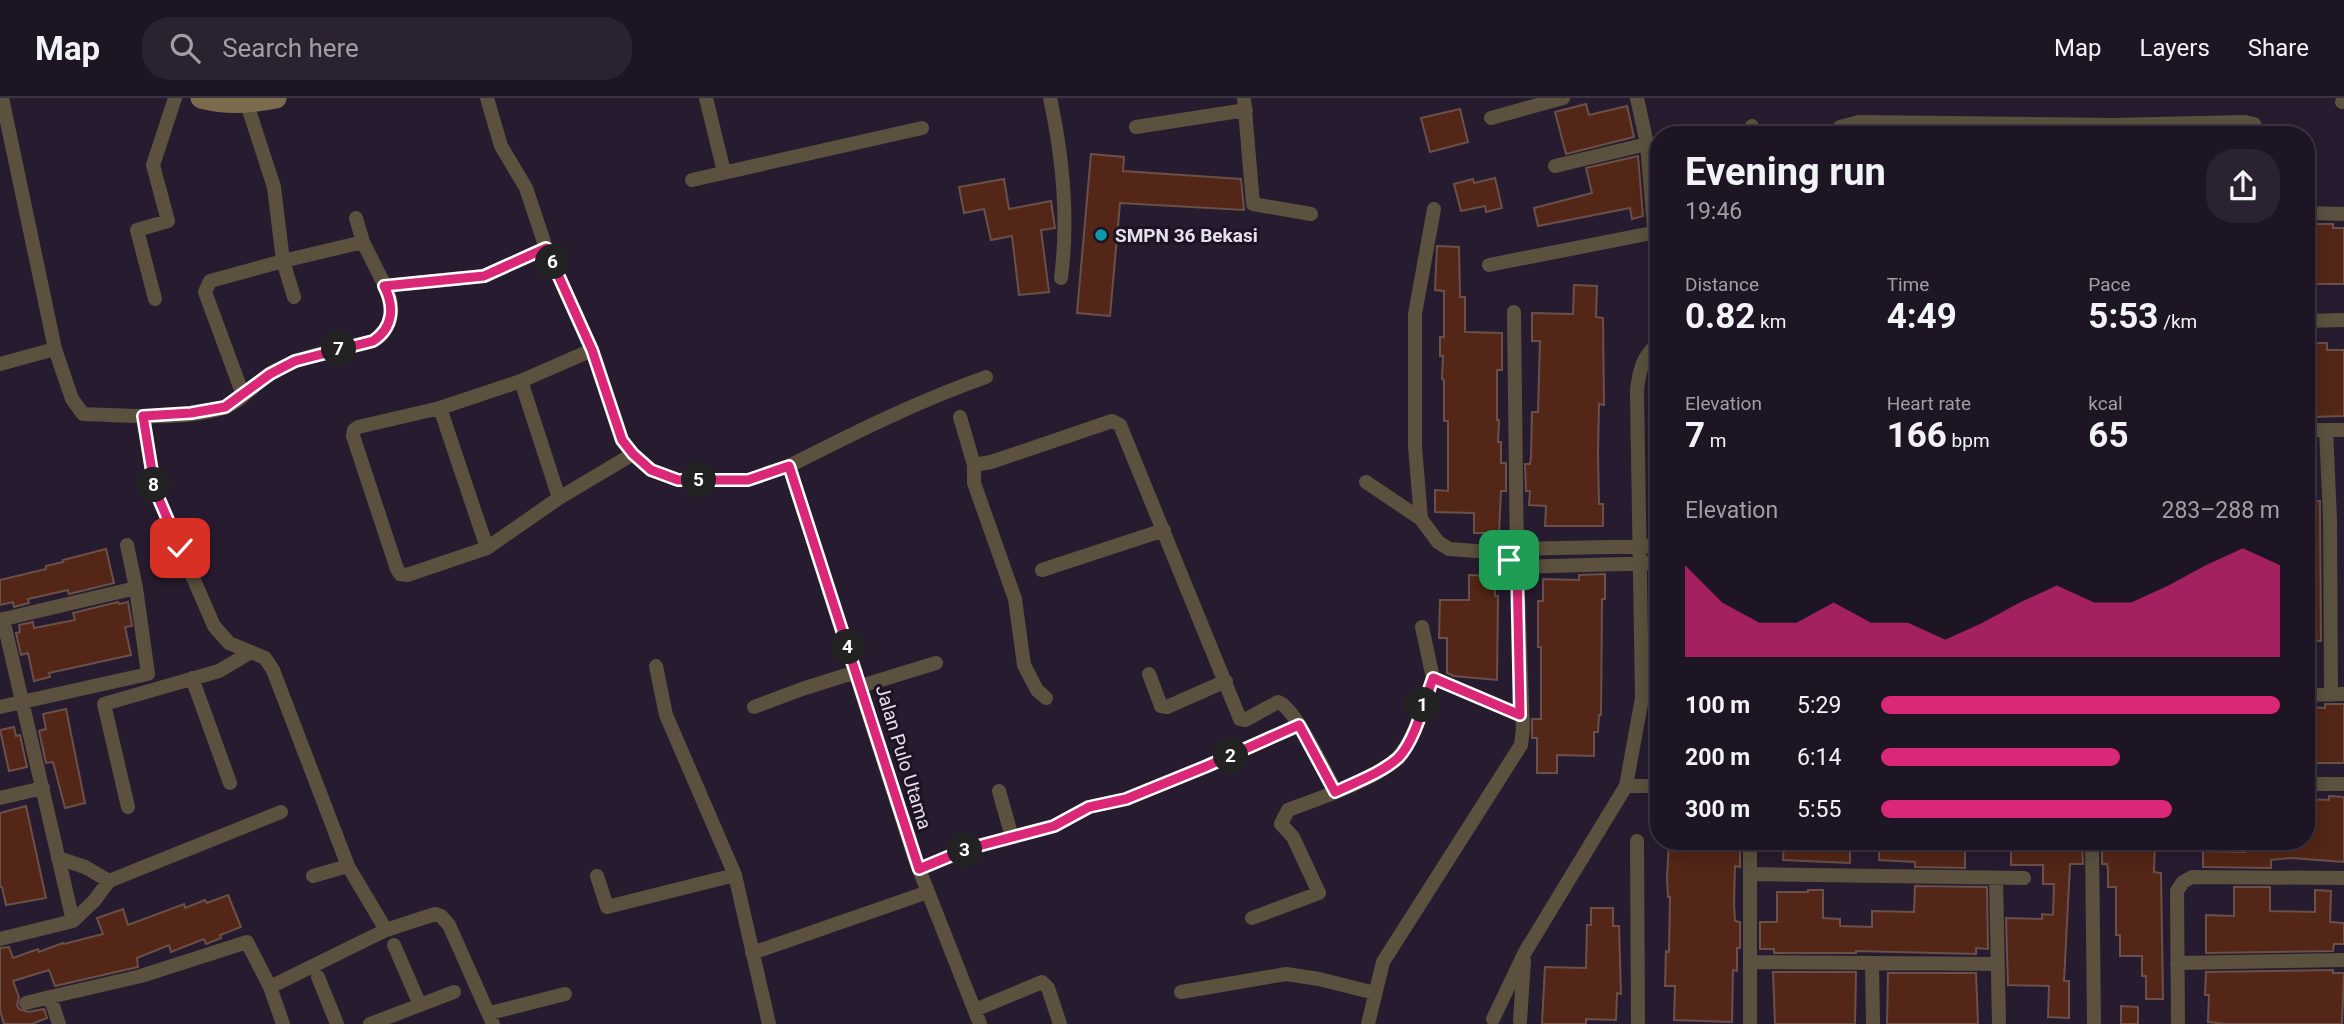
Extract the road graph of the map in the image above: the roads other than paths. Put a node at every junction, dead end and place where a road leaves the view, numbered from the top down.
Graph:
1 (2, 98) edge
2 (175, 98) edge
3 (201, 98) edge
4 (276, 98) edge
5 (487, 98) edge
6 (706, 98) edge
7 (1050, 98) edge
8 (1563, 98) edge
9 (1637, 98) edge
10 (247, 104) junction
11 (1245, 104) edge
12 (1491, 118) dead end
13 (1844, 126) edge
14 (1960, 126) edge
15 (2178, 126) edge
16 (2255, 126) edge
17 (1136, 127) dead end
18 (922, 128) dead end
19 (1647, 144) junction
20 (1555, 166) dead end
21 (724, 172) junction
22 (692, 180) dead end
23 (1650, 180) edge
24 (1434, 209) dead end
25 (2315, 213) edge
26 (1311, 214) dead end
27 (2344, 214) edge
28 (356, 218) dead end
29 (1650, 233) edge
30 (363, 242) junction
31 (546, 248) junction
32 (283, 261) junction
33 (1489, 265) dead end
34 (1061, 278) dead end
35 (384, 286) junction
36 (294, 297) dead end
37 (155, 299) dead end
38 (1514, 312) dead end
39 (2344, 320) edge
40 (2315, 321) edge
41 (55, 349) junction
42 (592, 350) junction
43 (1650, 352) edge
44 (0, 364) edge
45 (986, 377) dead end
46 (521, 381) junction
47 (243, 395) junction
48 (440, 408) junction
49 (143, 416) junction
50 (960, 417) dead end
51 (2315, 430) edge
52 (2326, 430) junction
53 (2344, 430) edge
54 (633, 454) junction
55 (974, 465) junction
56 (789, 466) junction
57 (1366, 482) dead end
58 (559, 498) junction
59 (1421, 519) junction
60 (2337, 520) edge
61 (1164, 530) junction
62 (127, 545) dead end
63 (1639, 545) junction
64 (1650, 546) edge
65 (487, 548) junction
66 (1510, 551) junction
67 (1641, 563) junction
68 (1650, 563) edge
69 (1517, 567) junction
70 (1042, 570) dead end
71 (136, 588) junction
72 (2337, 605) edge
73 (2, 619) edge
74 (1422, 627) dead end
75 (251, 652) junction
76 (936, 663) dead end
77 (656, 666) dead end
78 (1149, 674) dead end
79 (192, 678) junction
80 (1433, 678) junction
81 (859, 679) junction
82 (1226, 681) junction
83 (2337, 694) edge
84 (2315, 695) edge
85 (1046, 698) dead end
86 (22, 702) junction
87 (0, 707) edge
88 (754, 707) dead end
89 (1520, 715) junction
90 (1299, 725) junction
91 (230, 783) dead end
92 (2315, 784) edge
93 (2344, 784) edge
94 (1626, 786) junction
95 (1650, 786) edge
96 (43, 788) junction
97 (999, 791) dead end
98 (1335, 792) junction
99 (0, 798) edge
100 (128, 807) dead end
101 (281, 811) dead end
102 (1012, 837) junction
103 (1637, 841) dead end
104 (1750, 850) edge
105 (2092, 850) edge
106 (58, 858) junction
107 (348, 866) junction
108 (919, 869) junction
109 (1751, 874) junction
110 (735, 875) junction
111 (313, 876) dead end
112 (597, 876) dead end
113 (1996, 878) junction
114 (2024, 878) dead end
115 (2344, 878) edge
116 (109, 881) junction
117 (928, 892) junction
118 (1252, 918) dead end
119 (73, 921) junction
120 (386, 930) junction
121 (0, 939) edge
122 (394, 944) dead end
123 (1525, 952) junction
124 (752, 953) junction
125 (2344, 960) edge
126 (1751, 962) junction
127 (1872, 963) junction
128 (2177, 963) junction
129 (1997, 964) junction
130 (318, 976) dead end
131 (270, 987) junction
132 (454, 992) dead end
133 (1181, 992) dead end
134 (1375, 993) junction
135 (565, 994) dead end
136 (50, 997) junction
137 (26, 1003) dead end
138 (420, 1005) junction
139 (977, 1017) edge
140 (491, 1018) edge
141 (1490, 1021) edge
142 (1522, 1023) edge
143 (57, 1024) edge
144 (282, 1024) edge
145 (337, 1024) edge
146 (370, 1024) edge
147 (769, 1024) edge
148 (1060, 1024) edge
149 (1368, 1024) edge
150 (1638, 1024) edge
151 (1750, 1024) edge
152 (1873, 1024) edge
153 (1999, 1024) edge
154 (2094, 1024) edge
155 (2178, 1024) edge

1 - 41 street
2 - 37 street
3 - 10 main road
4 - 10 main road
5 - 31 street
6 - 21 street
7 - 34 street
8 - 12 street
9 - 19 street
10 - 32 street
11 - 17 street
11 - 26 street
13 - 14 street
15 - 16 street
18 - 21 street
19 - 20 street
19 - 23 street
21 - 22 street
24 - 59 street
25 - 27 street
28 - 30 street
29 - 33 street
30 - 32 street
30 - 35 street
31 - 35 street
31 - 42 street
32 - 36 street
32 - 47 street
35 - 47 street
38 - 66 street
39 - 40 street
41 - 44 street
41 - 49 street
42 - 46 street
42 - 54 street
43 - 63 street
45 - 56 street
46 - 48 street
46 - 58 street
47 - 49 street
48 - 65 street
48 - 65 street
49 - 75 street
50 - 55 street
51 - 52 street
52 - 53 street
52 - 60 street
54 - 56 street
54 - 58 street
55 - 61 street
55 - 85 street
56 - 81 street, Jalan Pulo Utama
57 - 59 street
58 - 65 street
59 - 66 street
60 - 72 street
61 - 70 street
61 - 82 street
62 - 71 street
63 - 64 street
63 - 66 street
63 - 67 street
66 - 69 street
67 - 68 street
67 - 69 street
67 - 94 street
69 - 89 street
71 - 73 street
71 - 86 street
72 - 83 street
73 - 86 street
74 - 80 street
75 - 79 street
75 - 107 street
76 - 81 street
77 - 110 street
78 - 82 street
79 - 91 street
79 - 100 street
80 - 89 street
80 - 98 street
81 - 88 street
81 - 108 street, Jalan Pulo Utama
82 - 90 street
83 - 84 street
86 - 87 street
86 - 96 street
89 - 134 street
90 - 98 street
90 - 102 street
92 - 93 street
94 - 95 street
94 - 123 street
96 - 99 street
96 - 106 street
97 - 102 street
98 - 118 street
101 - 116 street
102 - 108 street
103 - 150 street
104 - 109 street
105 - 154 street
106 - 116 street
106 - 119 street
107 - 111 street
107 - 120 street
108 - 117 street, Jalan Pulo Utama
109 - 113 street
109 - 126 street
110 - 112 street
110 - 124 street
113 - 114 street
113 - 129 street
115 - 128 street
116 - 119 street
117 - 124 street
117 - 139 street, Jalan Pulo Utama
119 - 121 street
120 - 131 street
120 - 140 street
122 - 138 street
123 - 141 street
123 - 142 street
124 - 147 street
125 - 128 street
126 - 127 street
126 - 151 street
127 - 129 street
127 - 152 street
128 - 155 street
129 - 153 street
130 - 145 street
131 - 136 street
131 - 144 street
132 - 138 street
133 - 134 street
134 - 149 street
135 - 140 street
136 - 137 street
136 - 143 street
138 - 146 street
139 - 148 street
141 - 142 street

